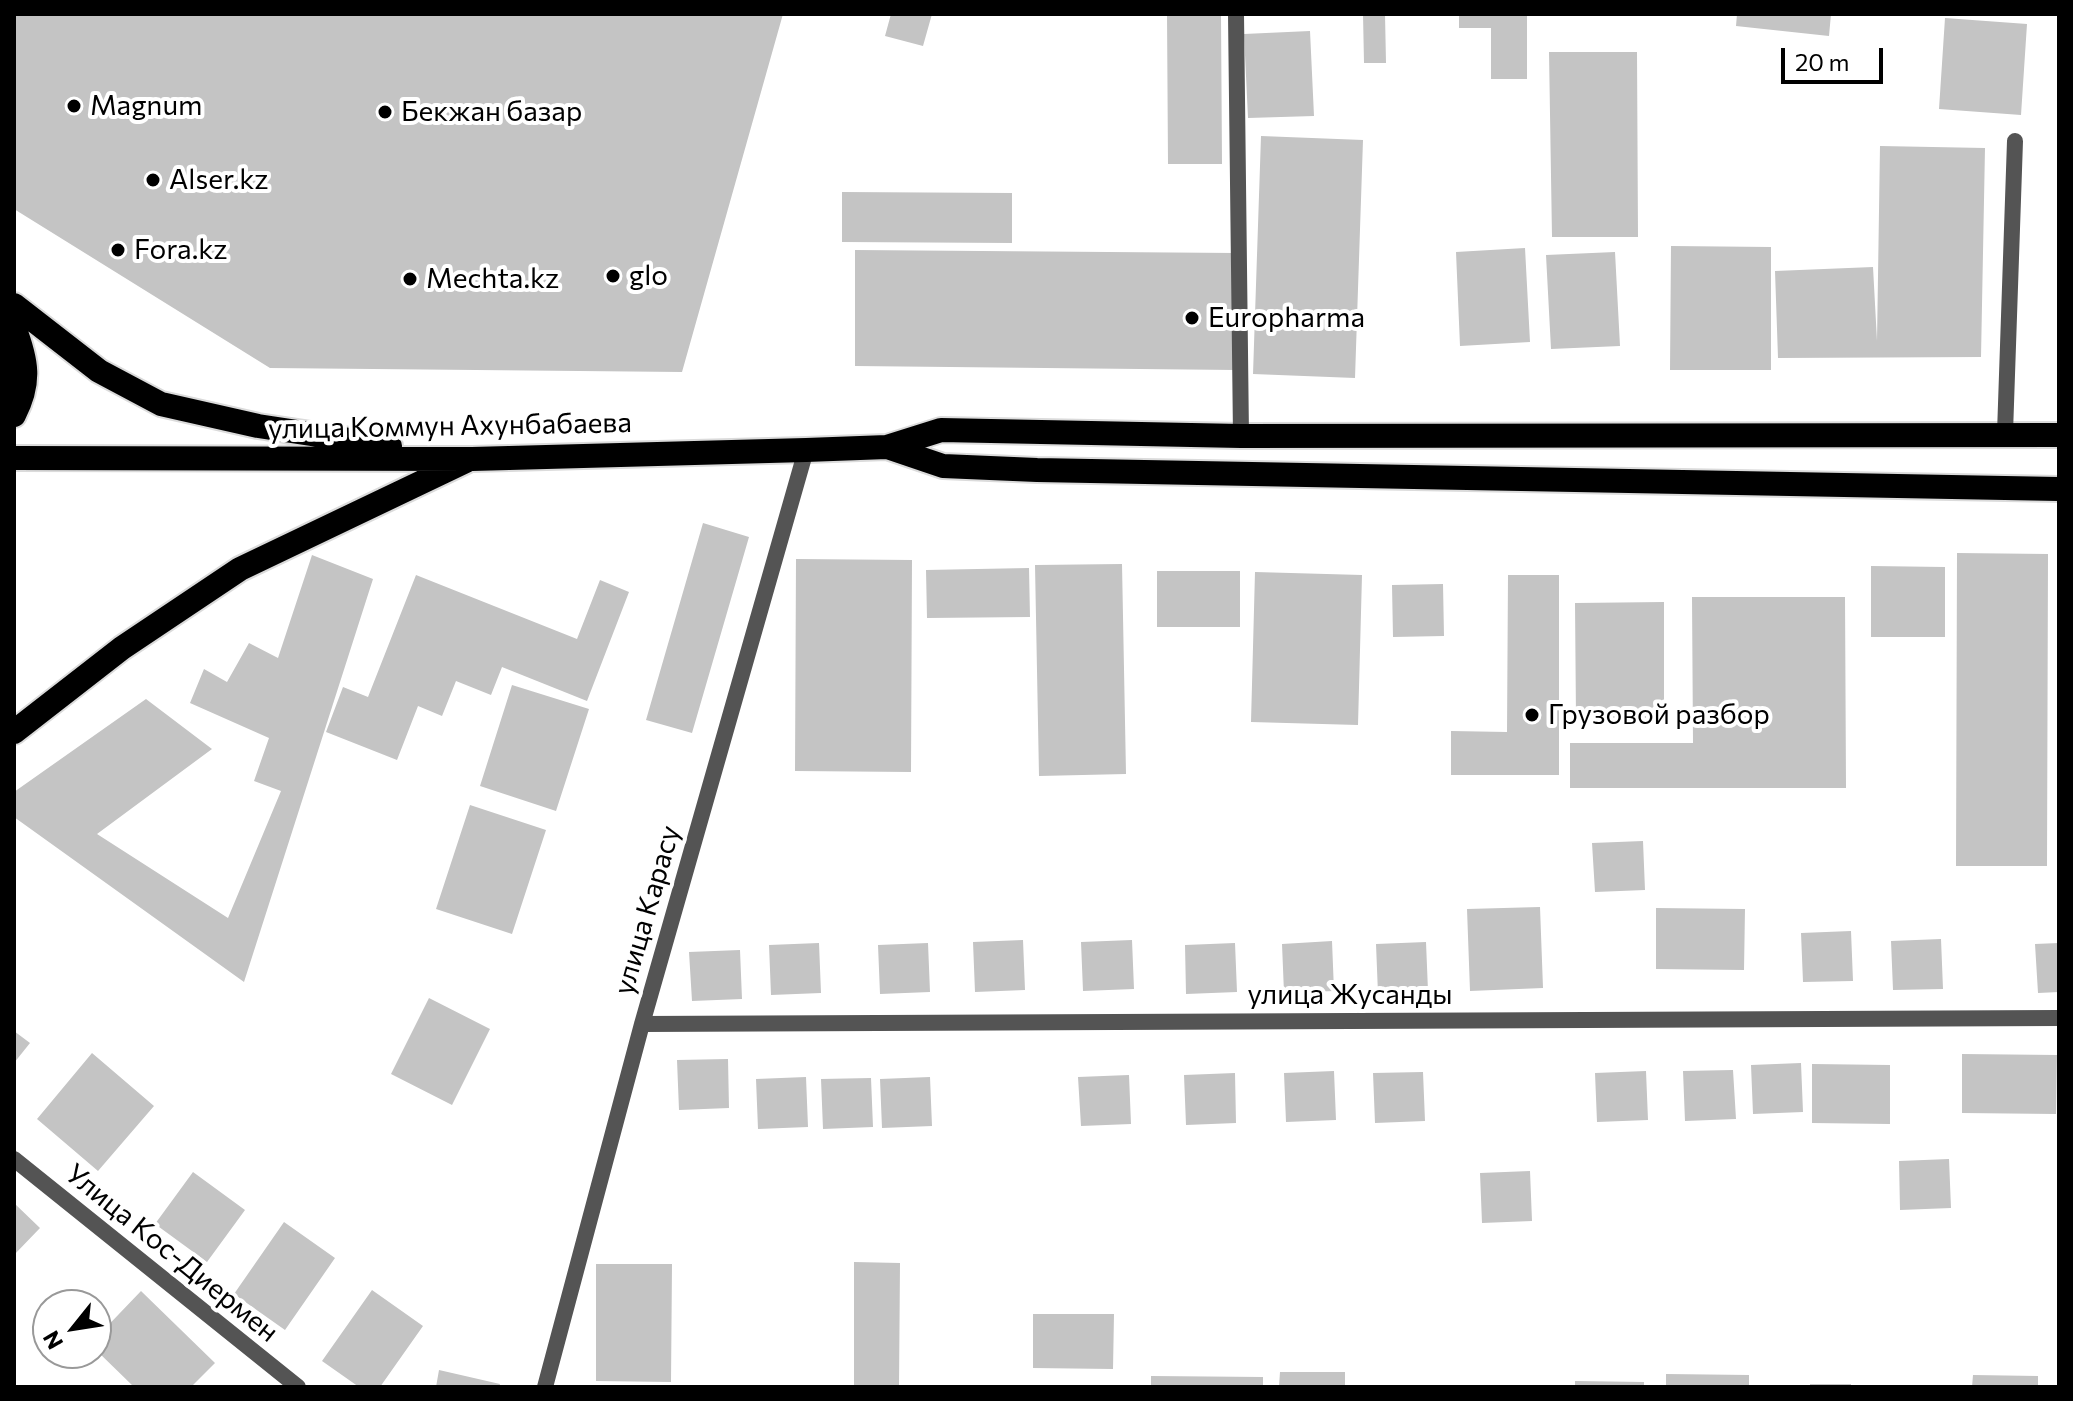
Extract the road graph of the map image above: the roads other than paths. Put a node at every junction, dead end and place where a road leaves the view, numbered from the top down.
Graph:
1 (1236, 14) edge
2 (2015, 141) dead end
3 (14, 305) edge
4 (14, 327) edge
5 (14, 415) edge
6 (1036, 431) junction
7 (2005, 433) junction
8 (2059, 435) edge
9 (1241, 436) junction
10 (887, 447) junction
11 (806, 450) junction
12 (14, 458) edge
13 (472, 459) junction
14 (1037, 470) junction
15 (2059, 489) edge
16 (14, 732) edge
17 (2059, 1018) edge
18 (642, 1024) junction
19 (14, 1159) edge
20 (298, 1387) edge
21 (545, 1387) edge

1 - 9 street
2 - 7 street
3 - 13 highway
4 - 5 highway
6 - 9 highway
6 - 10 highway
6 - 14 highway
7 - 8 highway
7 - 9 highway
10 - 11 highway, улица Коммун Ахунбабаева
10 - 14 highway
11 - 13 highway, улица Коммун Ахунбабаева
11 - 18 street, улица Карасу
12 - 13 highway, улица Коммун Ахунбабаева
13 - 16 highway
14 - 15 highway
17 - 18 street, улица Жусанды
18 - 21 street, улица Карасу
19 - 20 street, Улица Кос-Диермен

